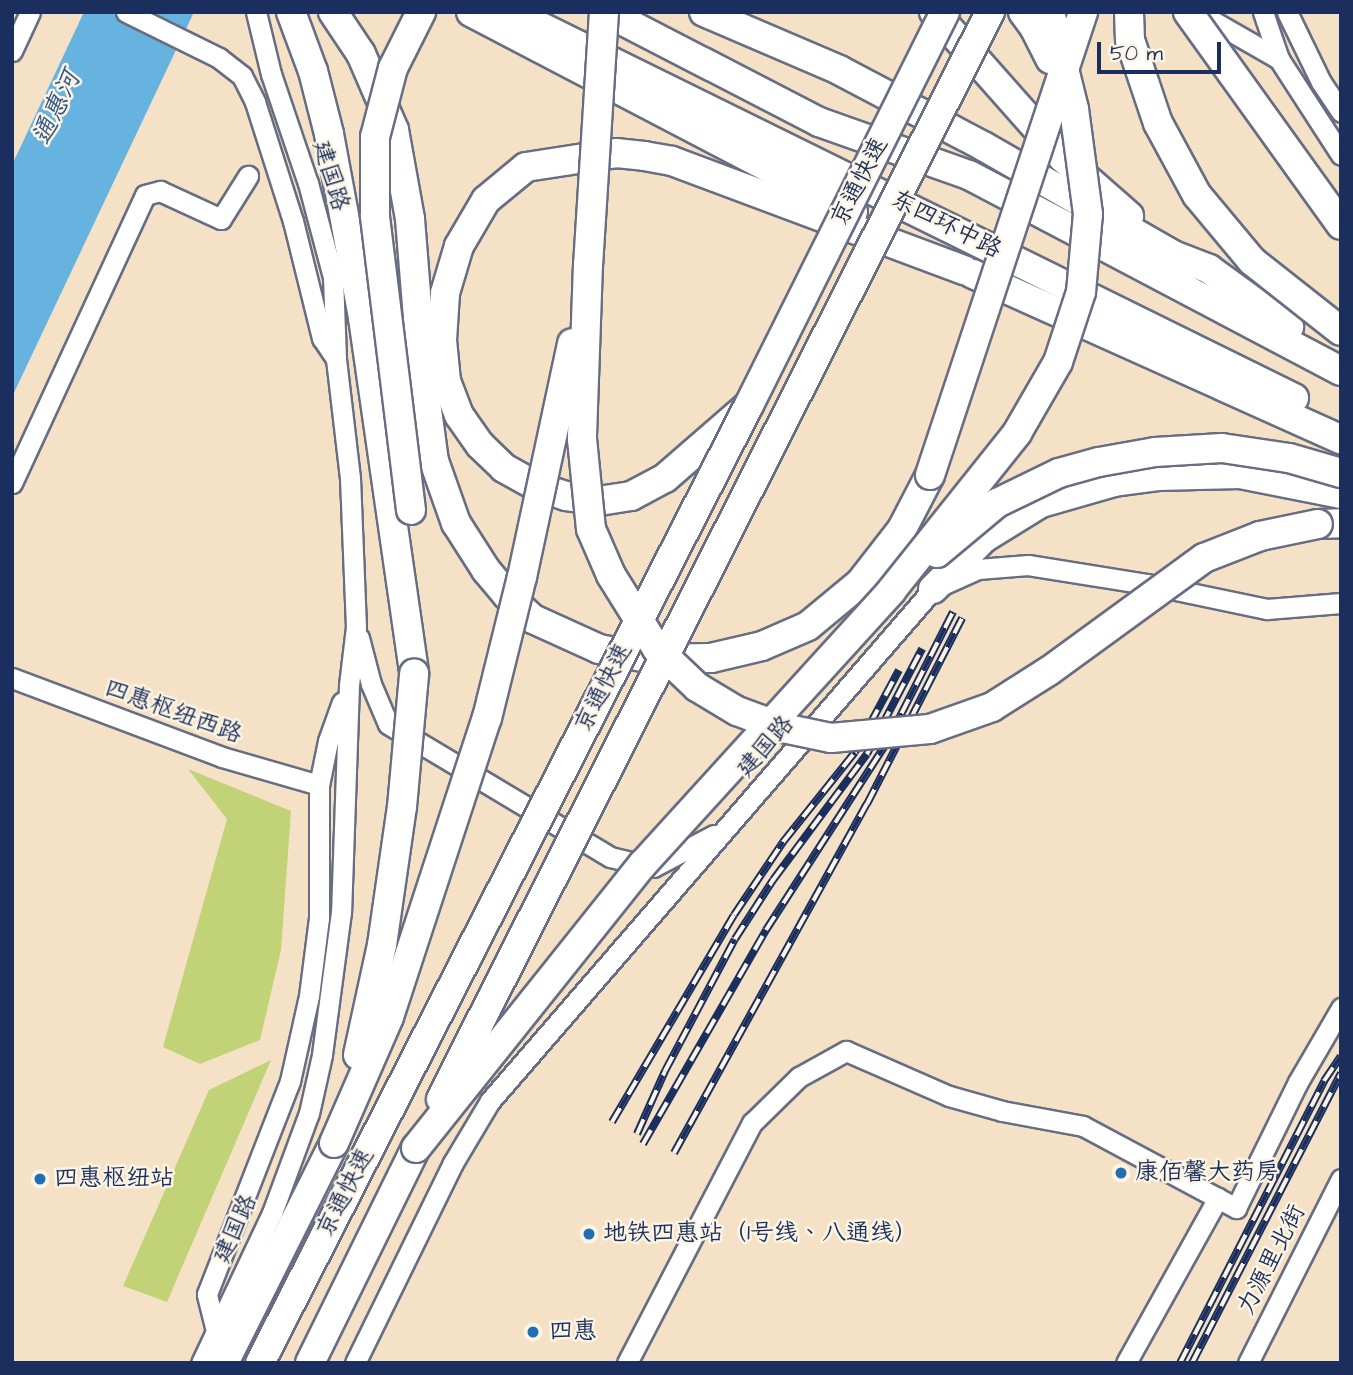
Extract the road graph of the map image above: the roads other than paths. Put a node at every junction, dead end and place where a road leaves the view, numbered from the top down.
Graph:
1 (30, 12) edge
2 (125, 12) edge
3 (256, 12) edge
4 (292, 12) edge
5 (333, 12) edge
6 (421, 12) edge
7 (471, 12) edge
8 (511, 12) edge
9 (605, 12) edge
10 (704, 12) edge
11 (934, 12) edge
12 (945, 12) edge
13 (990, 12) edge
14 (1023, 12) edge
15 (1050, 12) edge
16 (1083, 12) edge
17 (1129, 12) edge
18 (1188, 12) edge
19 (1196, 12) edge
20 (1263, 12) edge
21 (1287, 12) edge
22 (12, 51) edge
23 (1279, 59) junction
24 (1341, 78) edge
25 (1321, 82) junction
26 (1296, 85) junction
27 (1074, 109) junction
28 (1341, 112) edge
29 (1341, 155) edge
30 (248, 176) dead end
31 (1341, 225) edge
32 (1173, 255) junction
33 (588, 264) junction
34 (964, 270) junction
35 (1341, 331) edge
36 (430, 332) junction
37 (336, 359) junction
38 (1341, 365) edge
39 (1341, 371) edge
40 (434, 380) junction
41 (748, 405) junction
42 (1341, 422) edge
43 (1341, 439) edge
44 (1341, 473) edge
45 (12, 483) edge
46 (1341, 494) edge
47 (1341, 523) edge
48 (933, 589) junction
49 (891, 591) junction
50 (1341, 603) edge
51 (356, 627) junction
52 (414, 674) junction
53 (12, 678) edge
54 (349, 685) junction
55 (319, 785) junction
56 (744, 810) junction
57 (1341, 1008) edge
58 (334, 1143) junction
59 (416, 1148) junction
60 (1341, 1179) edge
61 (1218, 1198) junction
62 (216, 1331) junction
63 (201, 1363) edge
64 (224, 1363) edge
65 (260, 1363) edge
66 (310, 1363) edge
67 (355, 1363) edge
68 (627, 1363) edge
69 (1126, 1363) edge
70 (1248, 1363) edge

1 - 22 street
2 - 37 street
3 - 37 street, 建国路
4 - 52 highway
5 - 36 highway
6 - 52 highway, bridge
7 - 34 highway
8 - 42 highway, 东四环中路
9 - 33 highway, bridge
9 - 39 highway, 东四环中路
10 - 32 highway
11 - 32 highway
12 - 41 highway, 京通快速, bridge
13 - 59 highway, 京通快速, bridge
14 - 27 highway, bridge
15 - 27 highway, bridge
16 - 40 highway, bridge
17 - 35 highway, bridge
18 - 31 highway, bridge
19 - 23 street
20 - 23 street
21 - 25 street
23 - 26 street
24 - 25 street
25 - 26 street
25 - 28 street
26 - 29 street
27 - 49 highway, bridge
30 - 45 street
32 - 38 highway
33 - 47 highway, bridge
33 - 58 highway, bridge
34 - 36 highway
34 - 43 highway
36 - 40 highway
37 - 51 street
40 - 41 highway
41 - 65 highway, 京通快速, bridge
44 - 49 highway, bridge
46 - 48 highway
48 - 50 street, 建国路
48 - 56 street, 建国路
49 - 59 highway, bridge
51 - 54 street
51 - 56 street
52 - 58 highway, bridge
53 - 55 street, 四惠枢纽西路
54 - 55 street
54 - 62 street, 建国路
55 - 62 street
56 - 67 street, 建国路
57 - 61 street
58 - 64 highway
59 - 66 highway, 京通快速
60 - 70 street, 力源里北街
61 - 68 street
61 - 69 street
62 - 63 street, 建国路

